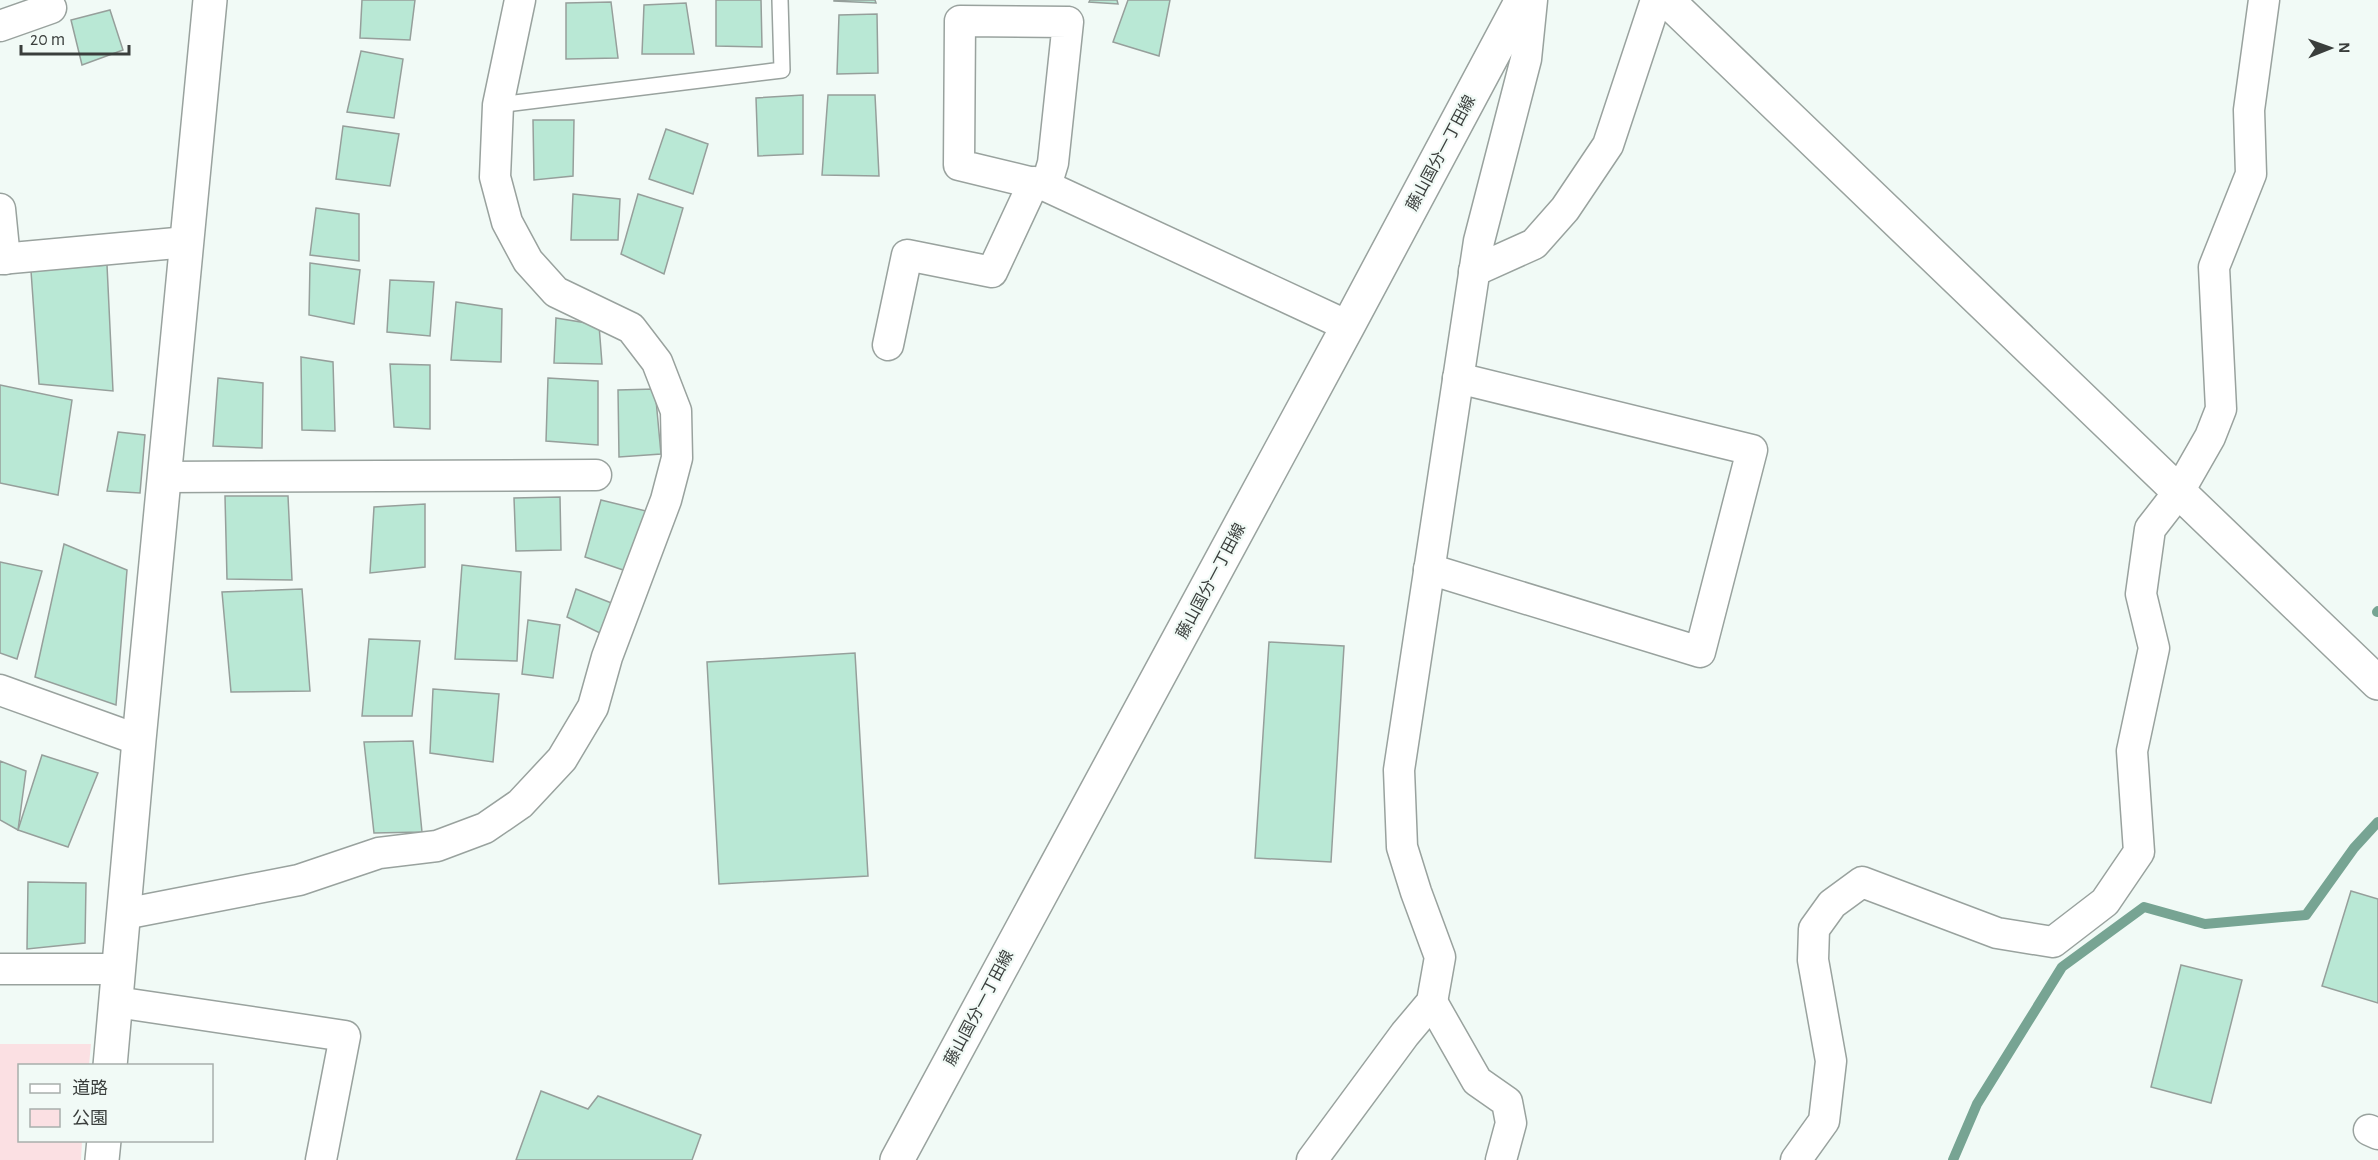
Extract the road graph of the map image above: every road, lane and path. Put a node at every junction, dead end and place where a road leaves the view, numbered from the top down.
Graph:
1 (210, 0) edge
2 (520, 0) edge
3 (780, 0) edge
4 (1522, 0) edge
5 (1532, 0) edge
6 (1656, 0) edge
7 (1666, 0) edge
8 (2264, 0) edge
9 (51, 9) dead end
10 (0, 26) edge
11 (498, 105) junction
12 (1040, 184) junction
13 (0, 209) edge
14 (187, 242) junction
15 (2, 259) edge
16 (1474, 271) junction
17 (1348, 326) junction
18 (888, 345) dead end
19 (1458, 378) junction
20 (596, 475) dead end
21 (165, 477) junction
22 (2178, 493) junction
23 (1429, 569) junction
24 (2378, 683) edge
25 (0, 690) edge
26 (138, 740) junction
27 (124, 914) junction
28 (0, 969) edge
29 (119, 969) junction
30 (116, 1002) junction
31 (1432, 1002) junction
32 (110, 1064) edge
33 (104, 1142) edge
34 (102, 1160) edge
35 (321, 1160) edge
36 (897, 1160) edge
37 (1312, 1160) edge
38 (1501, 1160) edge
39 (1796, 1160) edge

1 - 14 street
2 - 11 street
3 - 11 lane
4 - 17 street, 藤山国分一丁田線
5 - 16 street
6 - 16 street
7 - 22 street
8 - 22 street
9 - 10 street
11 - 27 street
12 - 12 street
12 - 17 street
12 - 18 street
13 - 15 street
14 - 15 street
14 - 21 street
16 - 19 street
17 - 36 street, 藤山国分一丁田線
19 - 23 street
19 - 23 street
20 - 21 street
21 - 26 street
22 - 24 street
22 - 39 street
23 - 31 street
25 - 26 street
26 - 27 street
27 - 29 street
28 - 29 street
29 - 30 street
30 - 32 street
30 - 35 street
31 - 37 street
31 - 38 street
33 - 34 street

